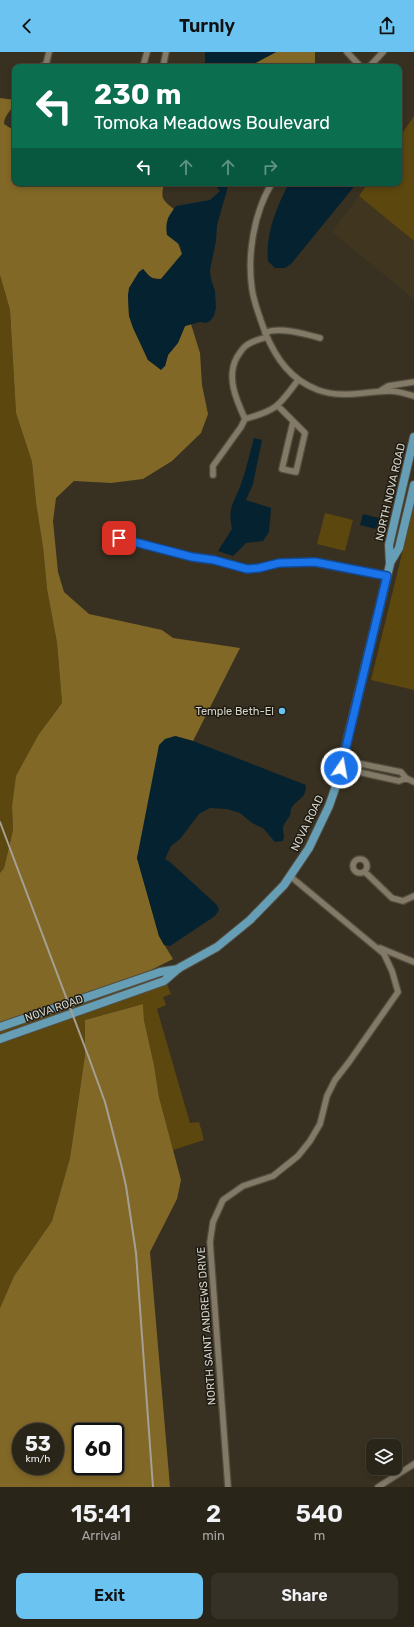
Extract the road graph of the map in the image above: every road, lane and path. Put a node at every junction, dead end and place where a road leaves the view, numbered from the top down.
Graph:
1 (50, 52) edge
2 (147, 52) edge
3 (166, 52) edge
4 (347, 52) edge
5 (383, 52) edge
6 (44, 64) edge
7 (144, 64) edge
8 (164, 64) edge
9 (358, 64) edge
10 (372, 64) edge
11 (271, 186) edge
12 (266, 335) junction
13 (320, 338) dead end
14 (298, 380) junction
15 (414, 382) edge
16 (378, 392) junction
17 (414, 396) edge
18 (278, 406) junction
19 (245, 419) junction
20 (293, 422) junction
21 (414, 438) edge
22 (213, 475) dead end
23 (414, 485) edge
24 (119, 538) dead end
25 (390, 564) junction
26 (387, 576) junction
27 (342, 764) junction
28 (377, 766) junction
29 (374, 776) junction
30 (406, 778) junction
31 (414, 782) edge
32 (365, 872) dead end
33 (290, 876) junction
34 (414, 896) edge
35 (376, 946) junction
36 (414, 962) edge
37 (179, 968) junction
38 (0, 1027) edge
39 (0, 1039) edge
40 (414, 1464) edge
41 (228, 1487) edge
42 (378, 1487) edge

1 - 6 street
2 - 7 street
3 - 8 street
4 - 9 street
5 - 10 street
11 - 12 street
12 - 13 street
12 - 14 street
12 - 19 street
14 - 16 street
14 - 18 street
15 - 16 street
16 - 17 street
18 - 19 street
18 - 20 street
19 - 22 street
20 - 20 street
21 - 25 main road, NORTH NOVA ROAD
23 - 25 main road, NORTH NOVA ROAD
24 - 26 street
25 - 26 main road, NOVA ROAD
26 - 27 main road, NOVA ROAD
27 - 28 street
27 - 29 street
27 - 33 main road, NOVA ROAD
28 - 29 street
28 - 30 street
29 - 30 street
30 - 31 street
32 - 34 street
33 - 35 street
33 - 37 main road, NOVA ROAD
35 - 36 street
35 - 41 street, NORTH SAINT ANDREWS DRIVE
37 - 38 main road, NOVA ROAD
37 - 39 main road, NOVA ROAD
40 - 42 street

